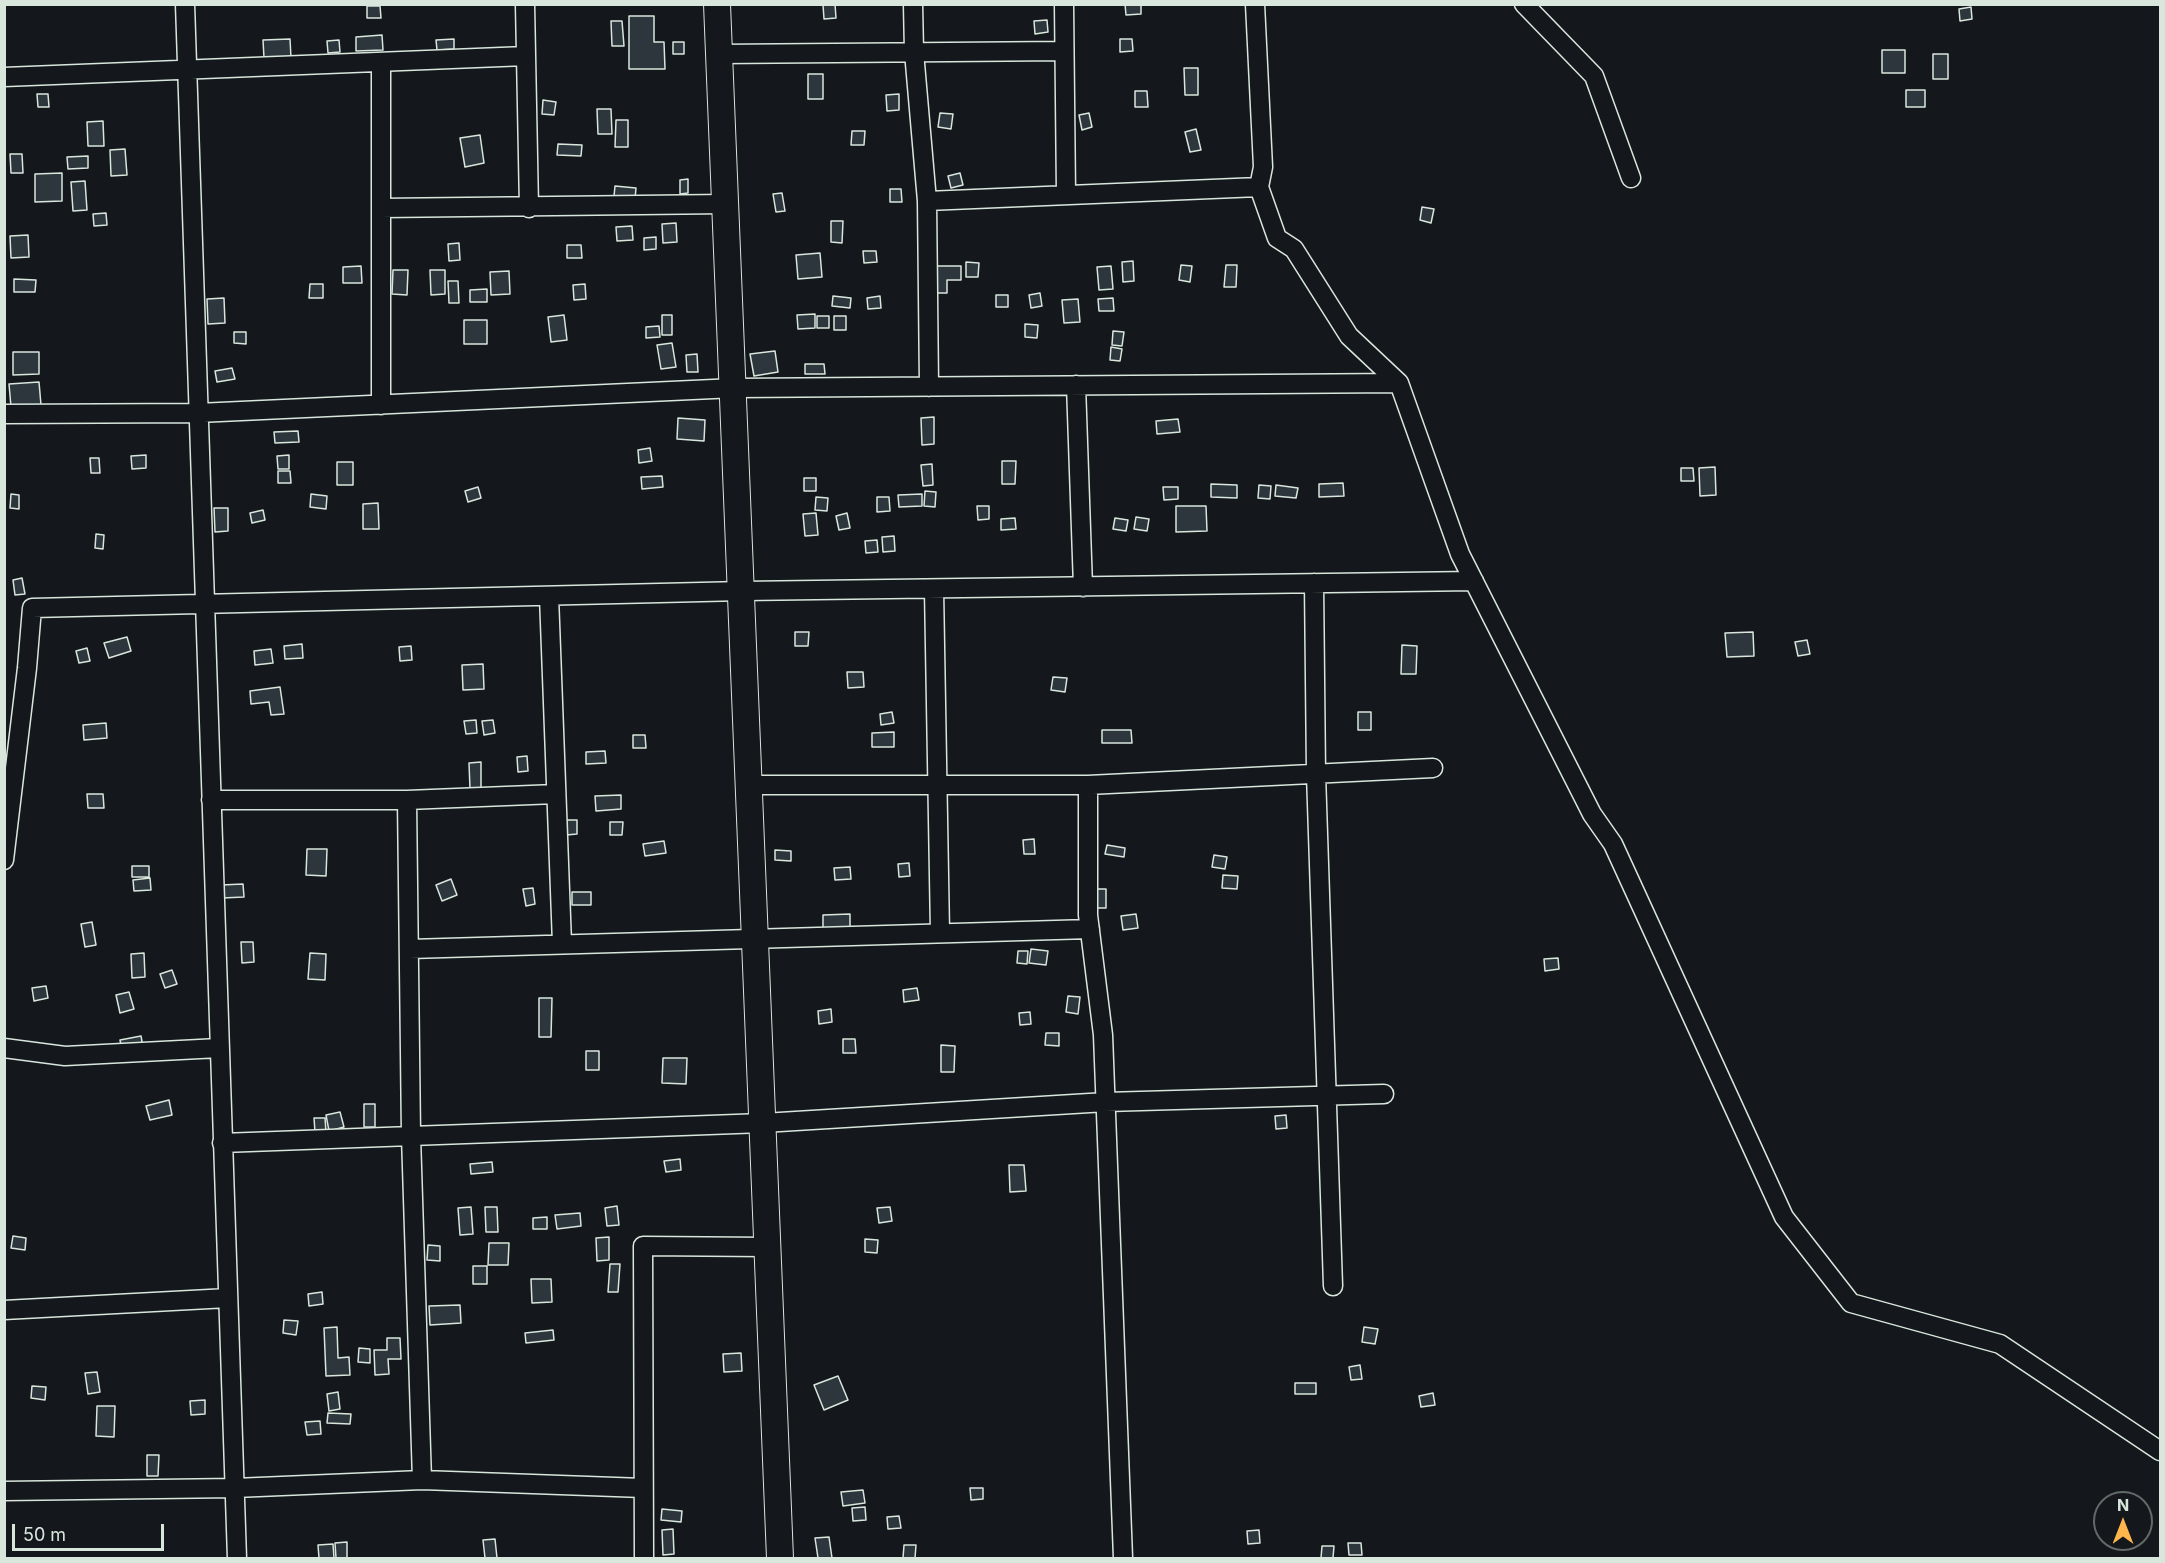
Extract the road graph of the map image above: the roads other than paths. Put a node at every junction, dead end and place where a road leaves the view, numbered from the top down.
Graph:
1 (185, 4) edge
2 (525, 4) edge
3 (717, 4) edge
4 (913, 4) edge
5 (1064, 4) edge
6 (1256, 4) edge
7 (1524, 4) edge
8 (1064, 51) junction
9 (914, 52) junction
10 (720, 54) junction
11 (526, 56) junction
12 (381, 62) junction
13 (187, 69) junction
14 (4, 77) edge
15 (1631, 178) dead end
16 (1259, 187) junction
17 (1066, 195) junction
18 (927, 201) junction
19 (726, 204) junction
20 (381, 208) junction
21 (529, 208) junction
22 (1399, 383) junction
23 (1076, 386) junction
24 (929, 387) junction
25 (735, 388) junction
26 (381, 405) junction
27 (4, 414) edge
28 (198, 414) junction
29 (1474, 581) junction
30 (1314, 584) junction
31 (1083, 587) junction
32 (934, 589) junction
33 (743, 591) junction
34 (549, 596) junction
35 (204, 603) junction
36 (1433, 768) dead end
37 (1316, 774) junction
38 (750, 785) junction
39 (937, 785) junction
40 (1088, 785) junction
41 (556, 794) junction
42 (211, 800) junction
43 (407, 800) junction
44 (4, 860) edge
45 (1090, 929) junction
46 (940, 933) junction
47 (756, 938) junction
48 (562, 944) junction
49 (410, 949) junction
50 (4, 1048) edge
51 (219, 1048) junction
52 (1384, 1094) dead end
53 (1328, 1096) junction
54 (1106, 1102) junction
55 (763, 1123) junction
56 (411, 1136) junction
57 (222, 1143) junction
58 (768, 1247) junction
59 (1333, 1286) dead end
60 (228, 1298) junction
61 (4, 1310) edge
62 (2160, 1451) edge
63 (422, 1480) junction
64 (235, 1488) junction
65 (643, 1488) junction
66 (4, 1491) edge
67 (237, 1558) edge
68 (644, 1558) edge
69 (780, 1558) edge
70 (1123, 1558) edge

1 - 13 street
2 - 11 street
3 - 10 main road
4 - 9 street
5 - 8 street
6 - 16 street
7 - 15 street
8 - 9 street
8 - 17 street
9 - 10 street
9 - 18 street
10 - 19 main road
11 - 12 street
11 - 21 street
12 - 13 street
12 - 20 street
13 - 14 street
13 - 28 street
16 - 17 street
16 - 22 street
17 - 18 street
18 - 24 street
19 - 21 street
19 - 25 main road
20 - 21 street
20 - 26 street
22 - 23 street
22 - 29 street
23 - 24 street
23 - 31 street
24 - 25 street
25 - 26 street
25 - 33 main road
26 - 28 street
27 - 28 street
28 - 35 street
29 - 30 street
29 - 62 street
30 - 31 street
30 - 37 street
31 - 32 street
32 - 33 street
32 - 39 street
33 - 34 street
33 - 38 main road
34 - 35 street
34 - 41 street
35 - 42 street
35 - 44 street
36 - 37 street
37 - 40 street
37 - 53 street
38 - 39 street
38 - 47 main road
39 - 40 street
39 - 46 street
40 - 45 street
41 - 43 street
41 - 48 street
42 - 43 street
42 - 51 street
43 - 49 street
45 - 46 street
45 - 54 street
46 - 47 street
47 - 48 street
47 - 55 main road
48 - 49 street
49 - 56 street
50 - 51 street
51 - 57 street
52 - 53 street
53 - 54 street
53 - 59 street
54 - 55 street
54 - 70 street
55 - 56 street
55 - 58 main road
56 - 57 street
56 - 63 street
57 - 60 street
58 - 65 street
58 - 69 main road
60 - 61 street
60 - 64 street
63 - 64 street
63 - 65 street
64 - 66 street
64 - 67 street
65 - 68 street

